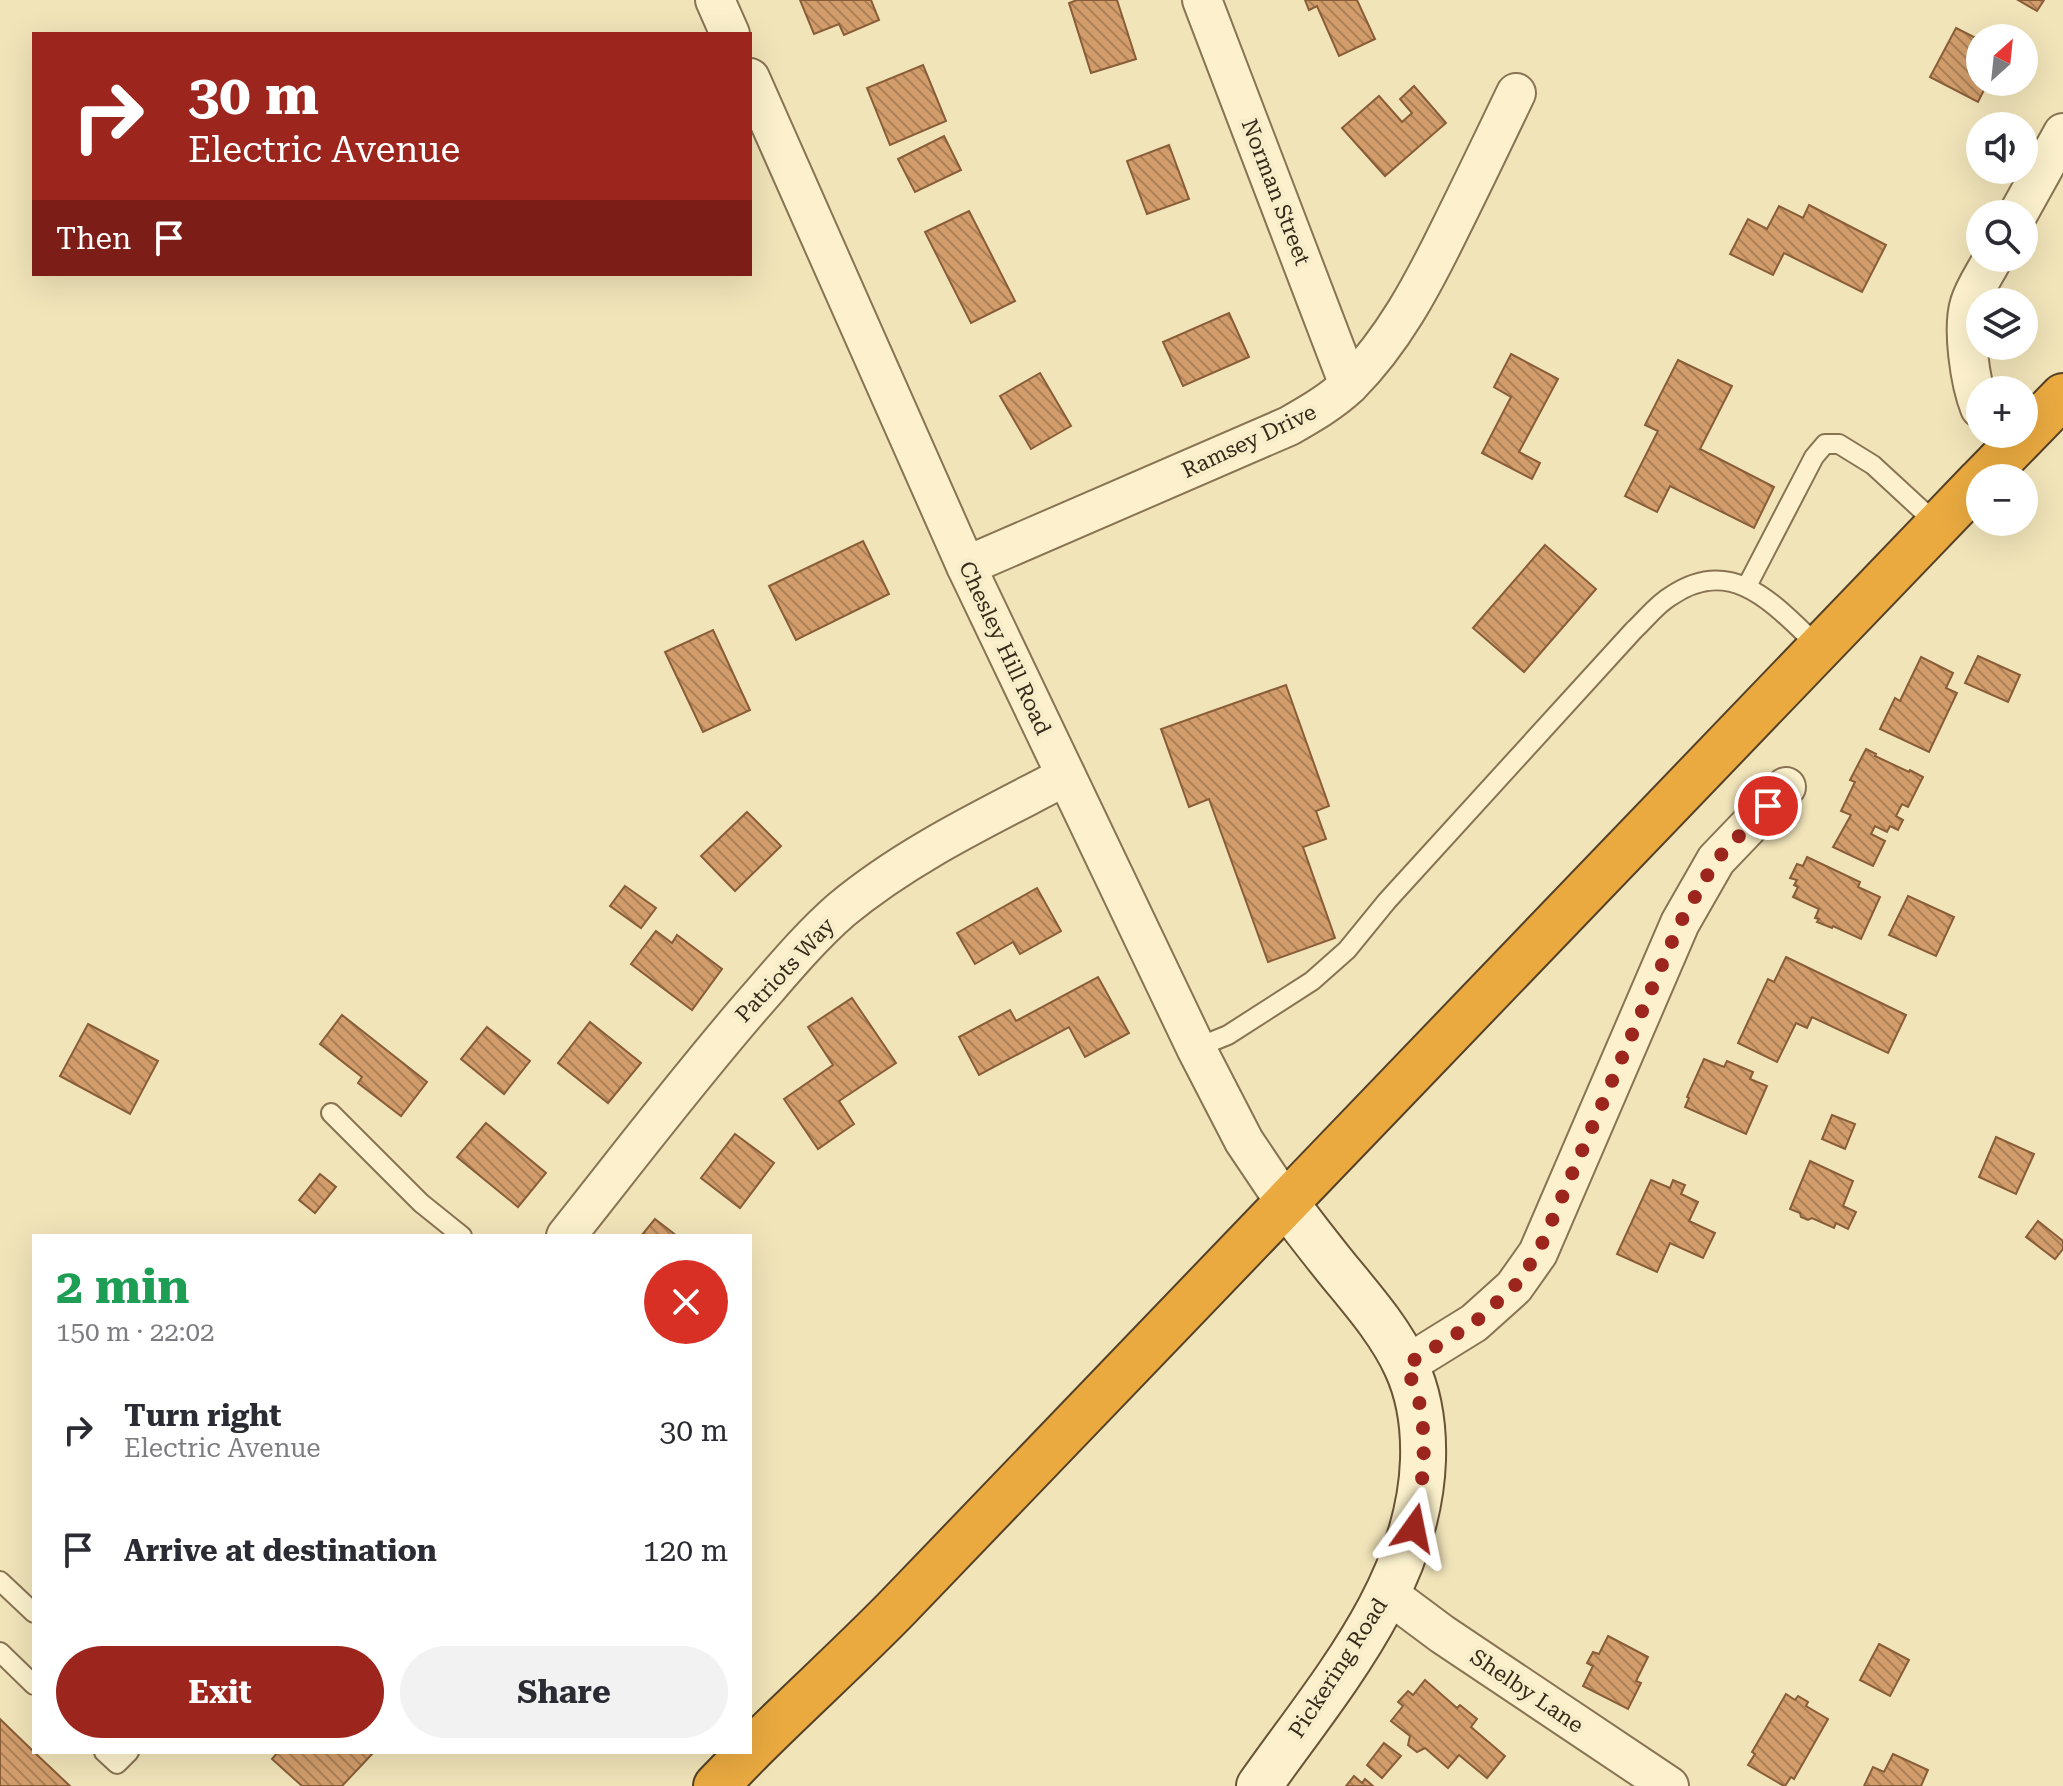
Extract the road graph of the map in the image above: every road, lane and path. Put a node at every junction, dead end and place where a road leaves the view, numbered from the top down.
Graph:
1 (715, 0) edge
2 (1202, 0) edge
3 (729, 32) edge
4 (752, 83) edge
5 (1516, 93) dead end
6 (2063, 133) edge
7 (2026, 200) edge
8 (1986, 272) edge
9 (1972, 376) edge
10 (1349, 385) junction
11 (2063, 396) edge
12 (1990, 463) edge
13 (1938, 525) junction
14 (966, 566) junction
15 (1747, 586) junction
16 (1820, 648) junction
17 (1066, 776) junction
18 (1786, 787) dead end
19 (1196, 1048) junction
20 (331, 1113) dead end
21 (1287, 1205) junction
22 (460, 1234) edge
23 (568, 1234) edge
24 (1406, 1365) junction
25 (0, 1581) edge
26 (1387, 1593) junction
27 (32, 1611) edge
28 (0, 1652) edge
29 (32, 1683) edge
30 (752, 1750) edge
31 (106, 1754) edge
32 (127, 1754) edge
33 (748, 1754) edge
34 (716, 1786) edge
35 (1259, 1786) edge
36 (1669, 1786) edge

1 - 3 street
2 - 10 street, Norman Street
4 - 14 street, Chesley Hill Road
5 - 10 street, Ramsey Drive
6 - 7 street
8 - 9 street
10 - 14 street, Ramsey Drive
11 - 12 highway
12 - 13 highway
13 - 15 lane
13 - 16 highway
14 - 17 street, Chesley Hill Road
15 - 16 lane
15 - 19 lane
16 - 21 highway
17 - 19 street, Chesley Hill Road
17 - 23 street, Patriots Way
18 - 24 street
19 - 21 street, Chesley Hill Road
20 - 22 lane
21 - 24 main road, Pickering Road
21 - 30 highway
24 - 26 main road, Pickering Road
25 - 27 lane
26 - 35 main road, Pickering Road
26 - 36 street, Shelby Lane
28 - 29 lane
31 - 32 lane
33 - 34 highway

